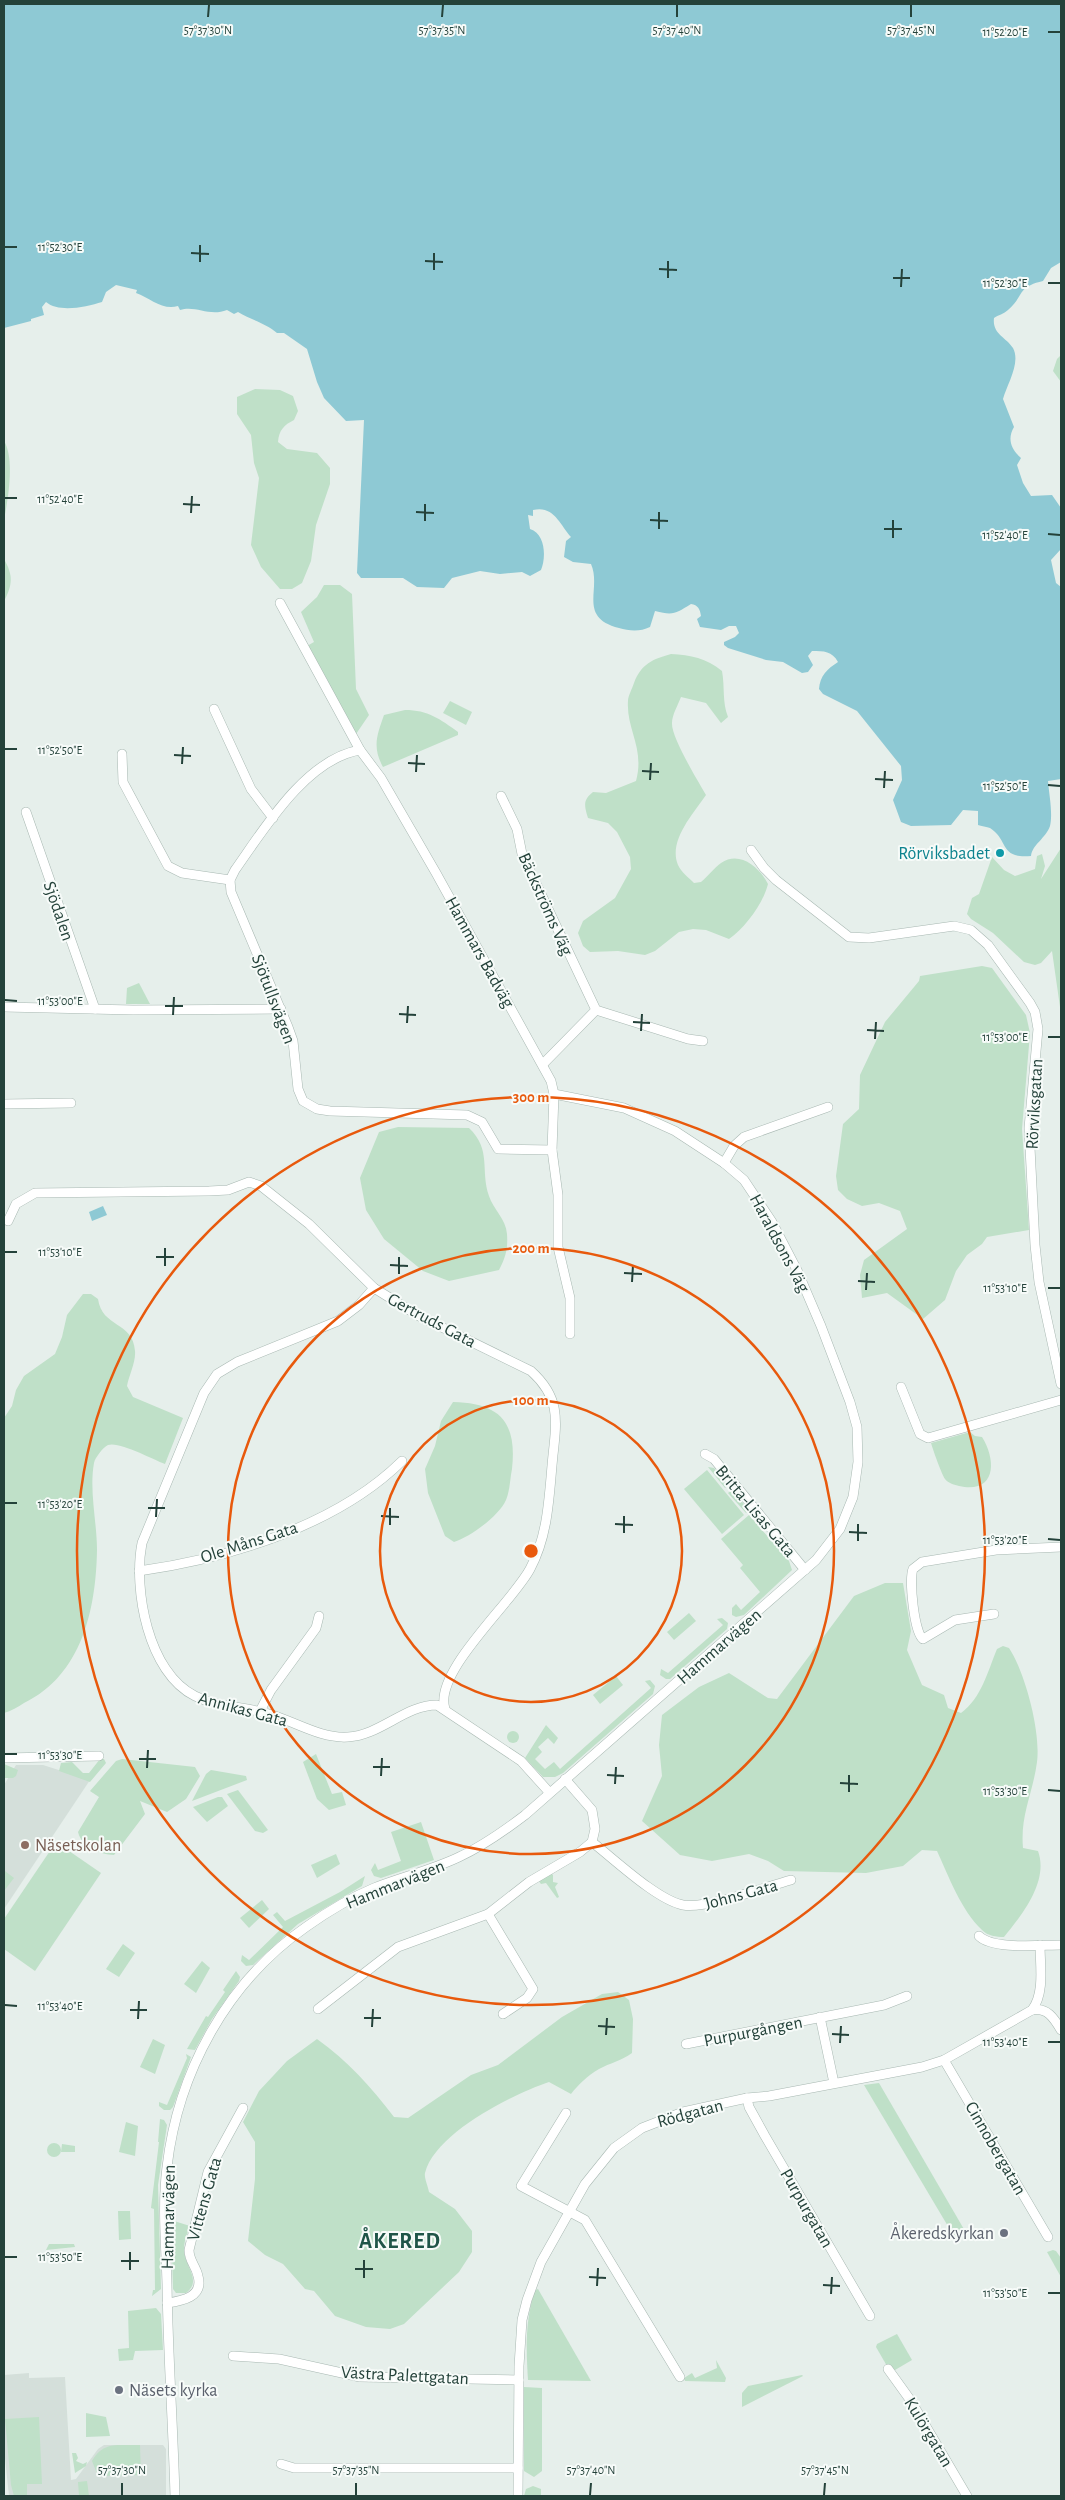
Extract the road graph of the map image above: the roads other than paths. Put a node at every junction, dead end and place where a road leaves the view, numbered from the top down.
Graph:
1 (280, 604) dead end
2 (214, 709) dead end
3 (360, 750) junction
4 (122, 754) dead end
5 (501, 796) dead end
6 (26, 812) dead end
7 (273, 818) junction
8 (751, 850) dead end
9 (230, 880) junction
10 (4, 1007) edge
11 (95, 1009) junction
12 (281, 1009) junction
13 (596, 1010) junction
14 (703, 1041) dead end
15 (543, 1064) junction
16 (554, 1094) junction
17 (71, 1103) dead end
18 (4, 1104) edge
19 (828, 1107) dead end
20 (552, 1150) junction
21 (724, 1163) junction
22 (8, 1221) dead end
23 (374, 1288) junction
24 (570, 1334) dead end
25 (1057, 1343) edge
26 (1061, 1384) edge
27 (901, 1387) dead end
28 (1061, 1400) edge
29 (705, 1454) dead end
30 (402, 1461) dead end
31 (848, 1511) joint
32 (1061, 1547) edge
33 (805, 1570) junction
34 (139, 1571) junction
35 (994, 1614) dead end
36 (319, 1616) dead end
37 (445, 1709) junction
38 (260, 1711) junction
39 (98, 1756) dead end
40 (4, 1758) edge
41 (565, 1779) junction
42 (550, 1792) junction
43 (592, 1842) junction
44 (791, 1880) dead end
45 (488, 1914) junction
46 (979, 1936) dead end
47 (1040, 1944) junction
48 (1061, 1945) edge
49 (907, 1996) dead end
50 (318, 2009) dead end
51 (1032, 2010) junction
52 (503, 2014) dead end
53 (820, 2017) junction
54 (1061, 2030) edge
55 (686, 2044) dead end
56 (944, 2060) junction
57 (834, 2083) junction
58 (747, 2098) junction
59 (243, 2108) dead end
60 (566, 2113) dead end
61 (570, 2210) junction
62 (1048, 2237) dead end
63 (167, 2303) junction
64 (870, 2316) dead end
65 (233, 2356) dead end
66 (888, 2369) dead end
67 (680, 2377) dead end
68 (519, 2380) junction
69 (281, 2464) dead end
70 (518, 2468) junction
71 (175, 2496) edge
72 (518, 2496) edge
73 (967, 2496) edge

1 - 3 street, Hammars Badväg
2 - 7 street
3 - 7 street
3 - 15 street, Hammars Badväg
4 - 9 street
5 - 13 street, Bäckströms Väg
6 - 11 street, Sjödalen
7 - 9 street
8 - 25 street, Rörviksgatan
9 - 12 street, Sjötullsvägen
10 - 11 street
11 - 12 street
12 - 20 street, Sjötullsvägen
13 - 14 street
13 - 15 street
15 - 16 street, Hammars Badväg
16 - 20 street, Hammars Badväg
16 - 21 street, Haraldsons Väg
17 - 18 street
19 - 21 street
20 - 24 street, Hammars Badväg
21 - 31 street, Haraldsons Väg
22 - 23 street, Gertruds Gata
23 - 34 street, Annikas Gata
23 - 37 street, Gertruds Gata
25 - 26 street, Rörviksgatan
27 - 28 street
29 - 33 street, Britta-Lisas Gata
30 - 34 street, Ole Måns Gata
31 - 33 street, Hammarvägen
32 - 35 street
33 - 41 street, Hammarvägen
34 - 38 street, Annikas Gata
36 - 38 street
37 - 38 street, Annikas Gata
37 - 42 street
39 - 40 street
41 - 42 street, Hammarvägen
41 - 43 street
42 - 63 street, Hammarvägen
43 - 44 street, Johns Gata
43 - 45 street
45 - 50 street
45 - 52 street
46 - 47 street
47 - 48 street
47 - 51 street
49 - 53 street, Purpurgången
51 - 54 street
51 - 56 street, Rödgatan
53 - 55 street, Purpurgången
53 - 57 street, Purpurgången
56 - 57 street, Rödgatan
56 - 62 street, Cinnobergatan
57 - 58 street, Rödgatan
58 - 61 street, Rödgatan
58 - 64 street, Purpurgatan
59 - 63 street, Vittens Gata
60 - 61 street
61 - 67 street
61 - 68 street, Rödgatan
63 - 71 street, Hammarvägen
65 - 68 street, Västra Palettgatan
66 - 73 street, Kulörgatan
68 - 70 street, Rödgatan
69 - 70 street
70 - 72 street, Rödgatan

